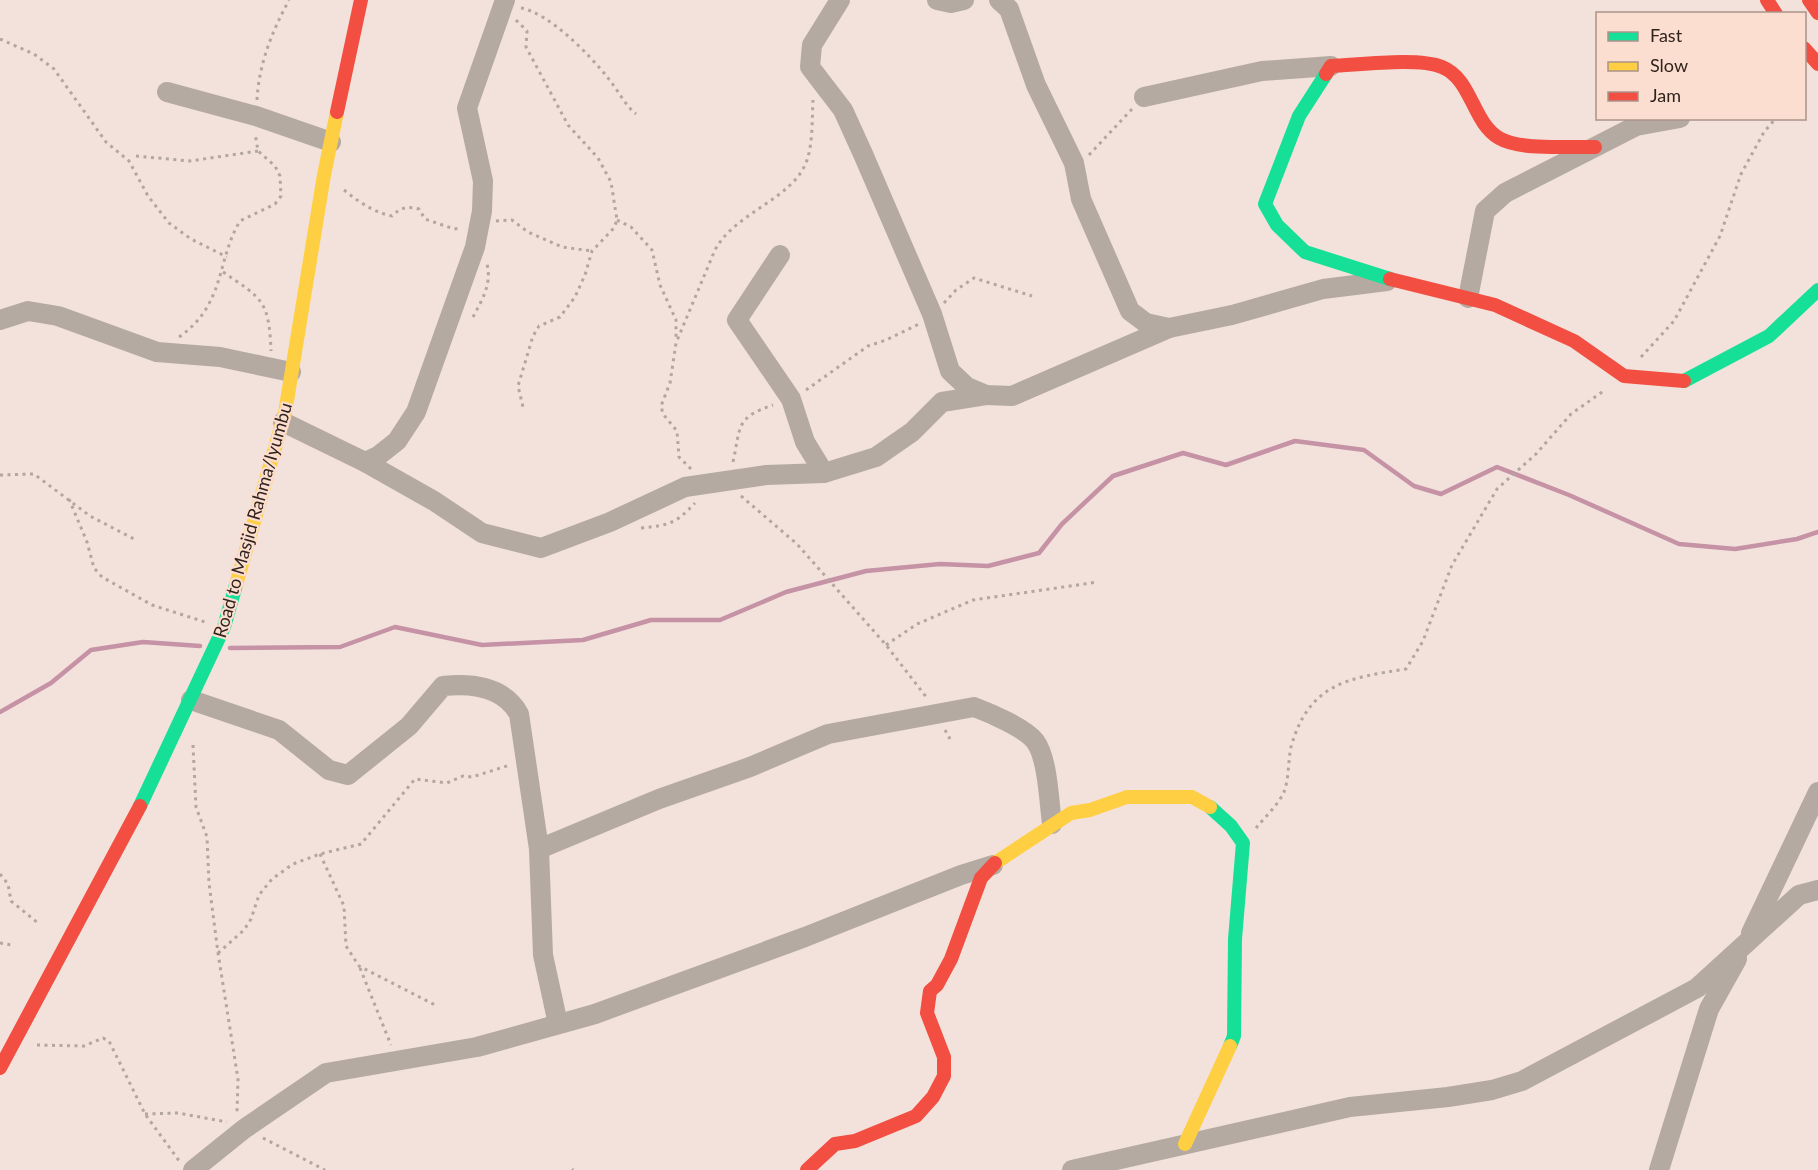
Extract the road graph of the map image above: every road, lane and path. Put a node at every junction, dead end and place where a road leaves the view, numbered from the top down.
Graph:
1 (289, 0) edge
2 (361, 0) edge
3 (840, 0) edge
4 (937, 0) edge
5 (964, 0) edge
6 (1809, 0) edge
7 (1004, 1) edge
8 (505, 2) edge
9 (1818, 13) edge
10 (0, 39) edge
11 (1806, 50) edge
12 (1818, 64) edge
13 (1331, 66) junction
14 (167, 92) dead end
15 (1144, 97) joint
16 (636, 114) dead end
17 (256, 116) junction
18 (1669, 120) edge
19 (1774, 120) edge
20 (331, 142) junction
21 (1595, 147) junction
22 (258, 151) junction
23 (136, 156) dead end
24 (1074, 172) junction
25 (324, 175) junction
26 (617, 220) junction
27 (479, 225) junction
28 (592, 251) junction
29 (780, 255) dead end
30 (227, 257) junction
31 (223, 272) junction
32 (1393, 280) junction
33 (1818, 290) edge
34 (1032, 296) dead end
35 (1468, 298) junction
36 (932, 314) junction
37 (0, 320) edge
38 (1169, 328) junction
39 (676, 343) dead end
40 (157, 352) junction
41 (283, 369) junction
42 (950, 370) junction
43 (1624, 376) junction
44 (986, 395) junction
45 (791, 399) junction
46 (942, 402) junction
47 (523, 408) dead end
48 (283, 422) junction
49 (365, 462) junction
50 (824, 473) junction
51 (0, 475) edge
52 (721, 482) junction
53 (69, 499) junction
54 (639, 528) dead end
55 (136, 540) dead end
56 (1098, 582) dead end
57 (224, 627) junction
58 (886, 645) dead end
59 (191, 700) junction
60 (193, 736) dead end
61 (517, 762) dead end
62 (1818, 792) edge
63 (1052, 824) junction
64 (1243, 843) junction
65 (539, 849) junction
66 (320, 854) junction
67 (993, 865) junction
68 (0, 874) edge
69 (1818, 890) edge
70 (38, 923) dead end
71 (0, 943) edge
72 (1746, 944) junction
73 (11, 945) dead end
74 (218, 953) junction
75 (359, 966) junction
76 (437, 1006) dead end
77 (558, 1024) junction
78 (13, 1044) junction
79 (398, 1059) junction
80 (0, 1068) edge
81 (146, 1114) junction
82 (239, 1126) junction
83 (1185, 1144) junction
84 (188, 1167) edge
85 (325, 1170) edge
86 (807, 1170) edge
87 (1072, 1170) edge
88 (1659, 1170) edge

1 - 17 path
2 - 20 street, Road to Masjid Rahma/Iyumbu
3 - 36 street
4 - 5 street
6 - 9 street
7 - 24 street
8 - 16 path
8 - 26 path
8 - 27 street
10 - 30 path
11 - 12 street
13 - 15 street
13 - 21 street
13 - 32 street
14 - 17 street
15 - 24 path
17 - 20 street
17 - 22 path
18 - 21 street
19 - 43 path
20 - 25 street, Road to Masjid Rahma/Iyumbu
21 - 35 street
22 - 23 path
22 - 30 path
24 - 38 street
25 - 27 path
25 - 41 street, Road to Masjid Rahma/Iyumbu
26 - 28 path
26 - 39 path
27 - 28 path
27 - 49 street
28 - 47 path
29 - 45 street
30 - 31 path
31 - 40 path
31 - 41 path
32 - 35 street
32 - 38 street
33 - 43 street
34 - 36 path
35 - 43 street
36 - 42 street
36 - 45 path
37 - 40 street
38 - 44 street
40 - 41 street
41 - 48 street, Road to Masjid Rahma/Iyumbu
42 - 44 street
42 - 46 street
43 - 64 path
44 - 46 street
45 - 50 street
45 - 52 path
46 - 50 street
48 - 49 street
48 - 57 street, Road to Masjid Rahma/Iyumbu
49 - 52 street
50 - 52 street
51 - 53 path
52 - 54 path
53 - 55 path
53 - 57 path
56 - 58 path
57 - 59 street, Road to Masjid Rahma/Iyumbu
59 - 65 street
59 - 78 street, Road to Masjid Rahma/Iyumbu
60 - 74 path
61 - 66 path
62 - 72 street
63 - 64 street
63 - 65 street
63 - 67 street
64 - 83 street
65 - 77 street
66 - 74 path
66 - 75 path
67 - 77 street
67 - 86 street
68 - 70 path
69 - 72 street
71 - 73 path
72 - 83 street
72 - 88 street
74 - 82 path
75 - 76 path
75 - 79 path
77 - 79 street
78 - 80 street, Road to Masjid Rahma/Iyumbu
78 - 81 path
79 - 82 street
81 - 82 path
81 - 84 path
82 - 84 street
82 - 85 path
83 - 87 street

